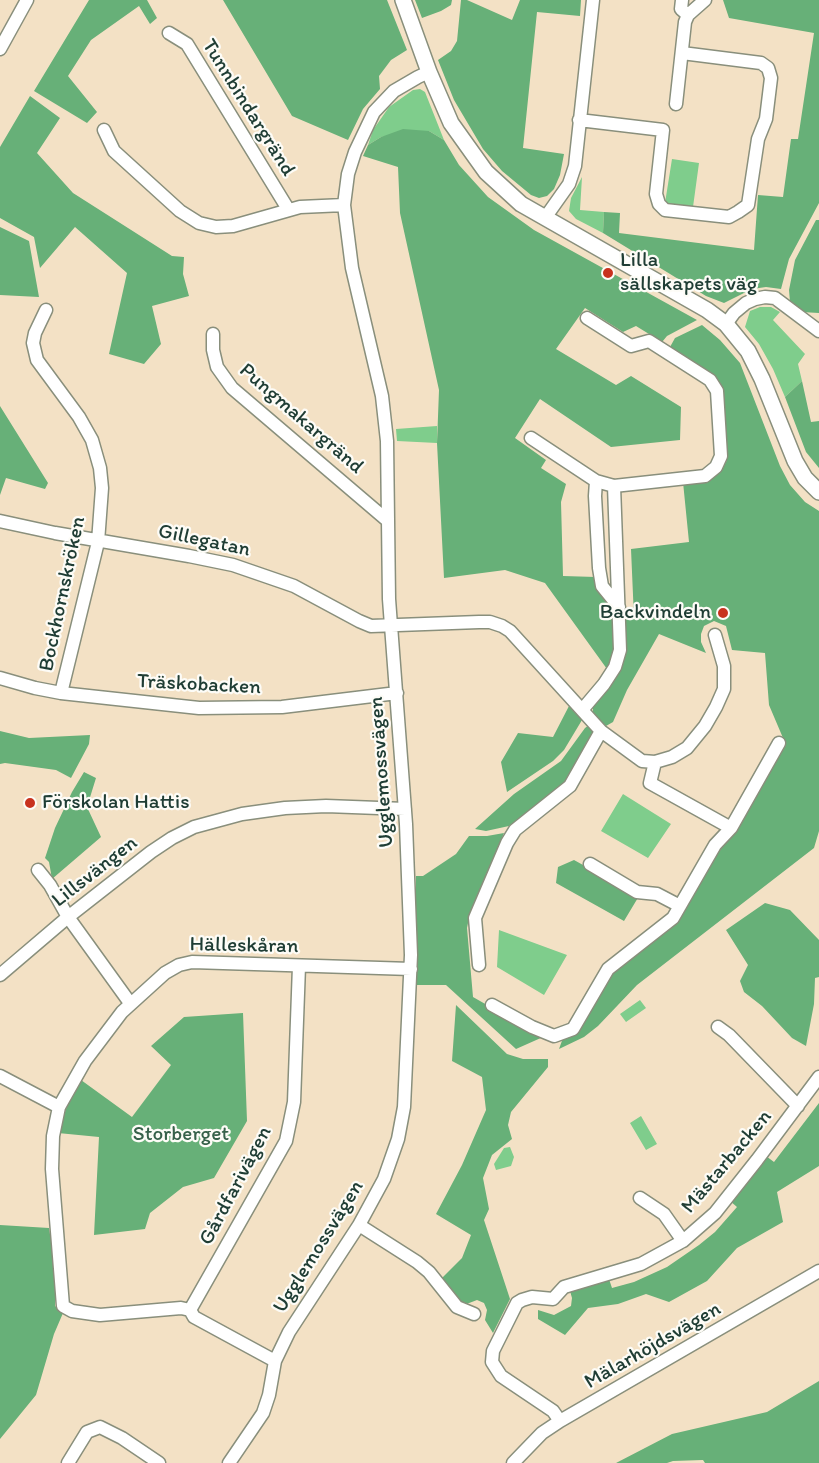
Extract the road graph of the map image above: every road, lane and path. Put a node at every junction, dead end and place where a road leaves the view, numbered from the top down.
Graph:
1 (27, 0) edge
2 (403, 0) edge
3 (593, 0) edge
4 (682, 0) edge
5 (705, 0) edge
6 (688, 15) junction
7 (169, 33) dead end
8 (0, 48) edge
9 (682, 53) junction
10 (429, 72) junction
11 (676, 104) dead end
12 (579, 120) junction
13 (104, 130) dead end
14 (344, 205) junction
15 (288, 209) junction
16 (545, 219) junction
17 (46, 310) dead end
18 (587, 318) dead end
19 (726, 324) junction
20 (819, 331) edge
21 (213, 334) dead end
22 (531, 438) dead end
23 (596, 482) junction
24 (614, 486) junction
25 (819, 492) edge
26 (0, 521) edge
27 (388, 521) junction
28 (98, 542) junction
29 (619, 607) junction
30 (391, 626) junction
31 (715, 635) dead end
32 (0, 678) edge
33 (61, 693) junction
34 (397, 693) junction
35 (582, 710) junction
36 (601, 731) junction
37 (779, 743) dead end
38 (655, 762) junction
39 (405, 809) junction
40 (731, 828) junction
41 (590, 864) dead end
42 (38, 870) dead end
43 (680, 906) junction
44 (68, 917) junction
45 (479, 965) dead end
46 (299, 966) junction
47 (411, 969) junction
48 (0, 975) edge
49 (129, 1003) junction
50 (492, 1005) dead end
51 (718, 1027) dead end
52 (0, 1076) edge
53 (819, 1077) edge
54 (798, 1106) junction
55 (59, 1107) junction
56 (640, 1198) dead end
57 (359, 1225) junction
58 (683, 1241) junction
59 (819, 1271) edge
60 (190, 1310) junction
61 (474, 1314) dead end
62 (275, 1361) junction
63 (561, 1421) junction
64 (68, 1463) edge
65 (159, 1463) edge
66 (229, 1463) edge
67 (513, 1463) edge

1 - 8 street
2 - 10 street
3 - 12 street
4 - 6 street
5 - 6 street
6 - 9 street
7 - 15 street, Tunnbindargränd
9 - 11 street
9 - 12 street
10 - 14 street, Ugglemossvägen
10 - 16 street
12 - 16 street
13 - 15 street
14 - 15 street
14 - 27 street, Ugglemossvägen
16 - 19 street
17 - 28 street, Bockhornskröken
18 - 24 street
19 - 20 street
19 - 25 street
21 - 27 street, Pungmakargränd
22 - 23 street
23 - 24 street
23 - 29 street
24 - 29 street
26 - 28 street, Gillegatan
27 - 30 street, Ugglemossvägen
28 - 30 street, Gillegatan
28 - 33 street, Bockhornskröken
29 - 35 street
30 - 34 street, Ugglemossvägen
30 - 35 street
31 - 38 street
32 - 33 street, Träskobacken
33 - 34 street, Träskobacken
34 - 39 street, Ugglemossvägen
35 - 36 street
36 - 38 street
36 - 45 street
37 - 40 street
38 - 40 street
39 - 44 street, Lillsvängen
39 - 47 street, Ugglemossvägen
40 - 43 street
41 - 43 street
42 - 44 street
43 - 50 street
44 - 48 street, Lillsvängen
44 - 49 street
46 - 47 street, Hälleskåran
46 - 49 street, Hälleskåran
46 - 60 street, Gårdfarivägen
47 - 57 street, Ugglemossvägen
49 - 55 street, Hälleskåran
51 - 54 street, Mästarbacken
52 - 55 street
53 - 54 street, Mästarbacken
54 - 58 street, Mästarbacken
55 - 60 street, Hälleskåran
56 - 58 street, Mästarbacken
57 - 61 street
57 - 62 street, Ugglemossvägen
58 - 63 street, Mästarbacken
59 - 63 street, Mälarhöjdsvägen
60 - 62 street
62 - 66 street, Ugglemossvägen
63 - 67 street, Mälarhöjdsvägen
64 - 65 street

